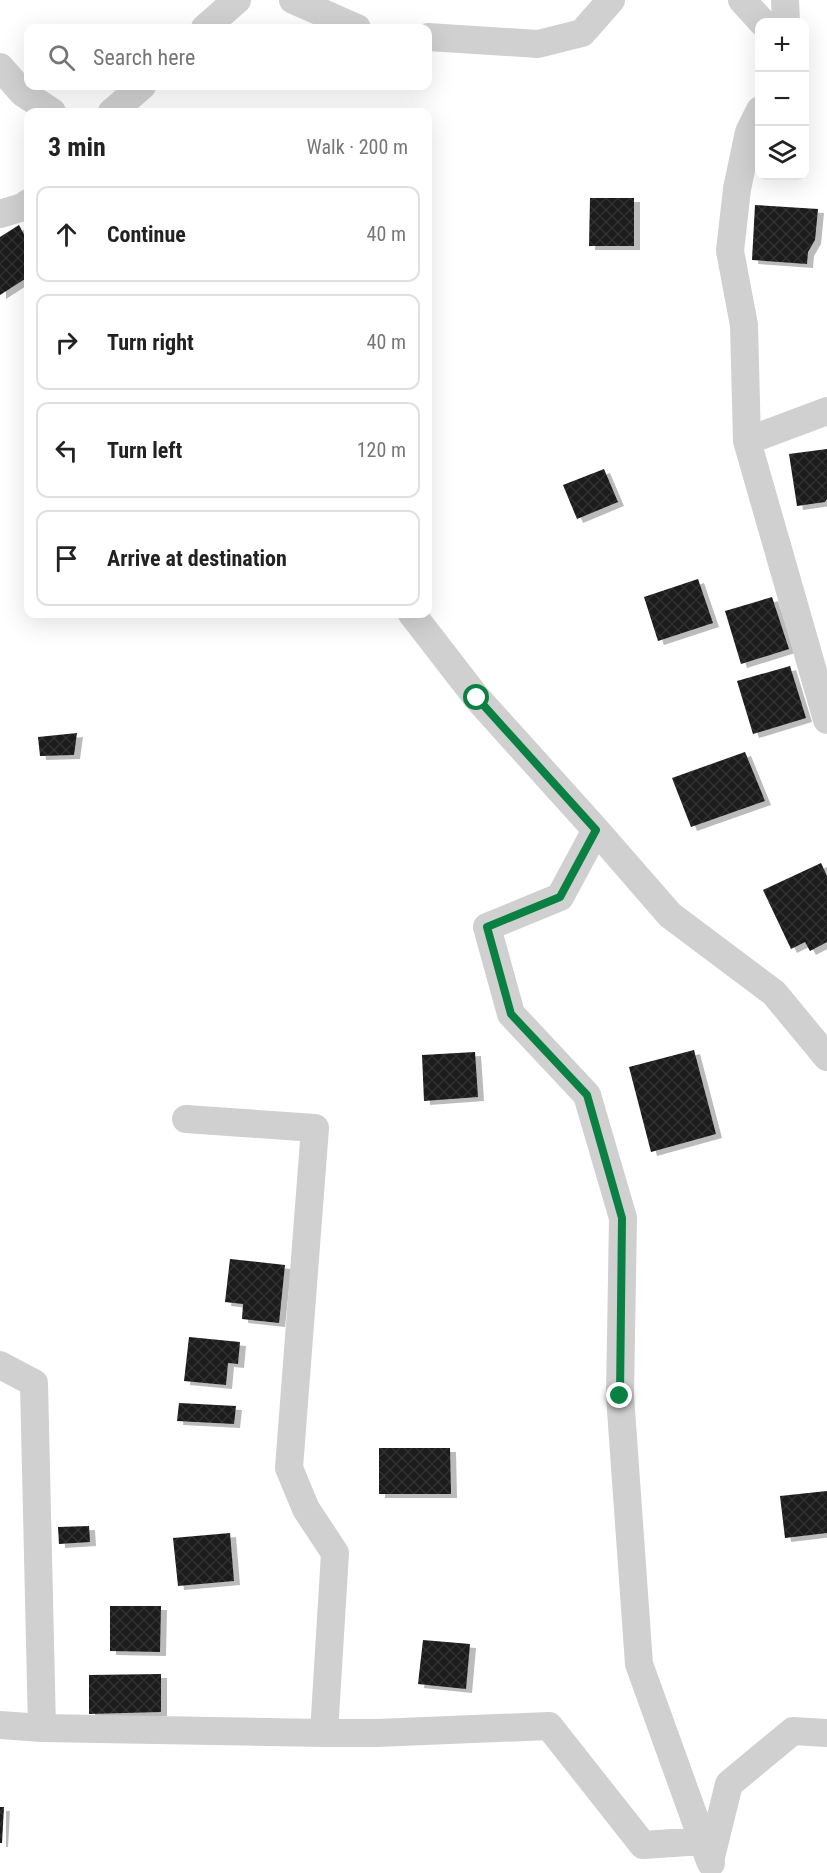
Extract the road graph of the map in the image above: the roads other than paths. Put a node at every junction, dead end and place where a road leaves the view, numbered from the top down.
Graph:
1 (237, 0) edge
2 (293, 0) edge
3 (611, 0) edge
4 (742, 0) edge
5 (785, 0) edge
6 (758, 18) edge
7 (786, 18) edge
8 (210, 24) edge
9 (348, 24) edge
10 (432, 37) edge
11 (0, 67) edge
12 (137, 90) edge
13 (46, 108) edge
14 (117, 108) edge
15 (755, 119) edge
16 (24, 206) edge
17 (0, 214) edge
18 (827, 411) edge
19 (747, 441) junction
20 (415, 618) edge
21 (827, 720) edge
22 (596, 830) junction
23 (827, 1057) edge
24 (186, 1119) dead end
25 (0, 1365) edge
26 (0, 1725) edge
27 (42, 1728) junction
28 (324, 1733) junction
29 (827, 1733) edge
30 (709, 1858) edge

1 - 8 street
2 - 9 street
3 - 10 street
4 - 6 street
5 - 7 street
11 - 13 street
12 - 14 street
15 - 19 street
16 - 17 street
18 - 19 street
19 - 21 street
20 - 22 street
22 - 23 street
22 - 30 street
24 - 28 street
25 - 27 street
26 - 27 street
27 - 28 street
28 - 30 street
29 - 30 street

